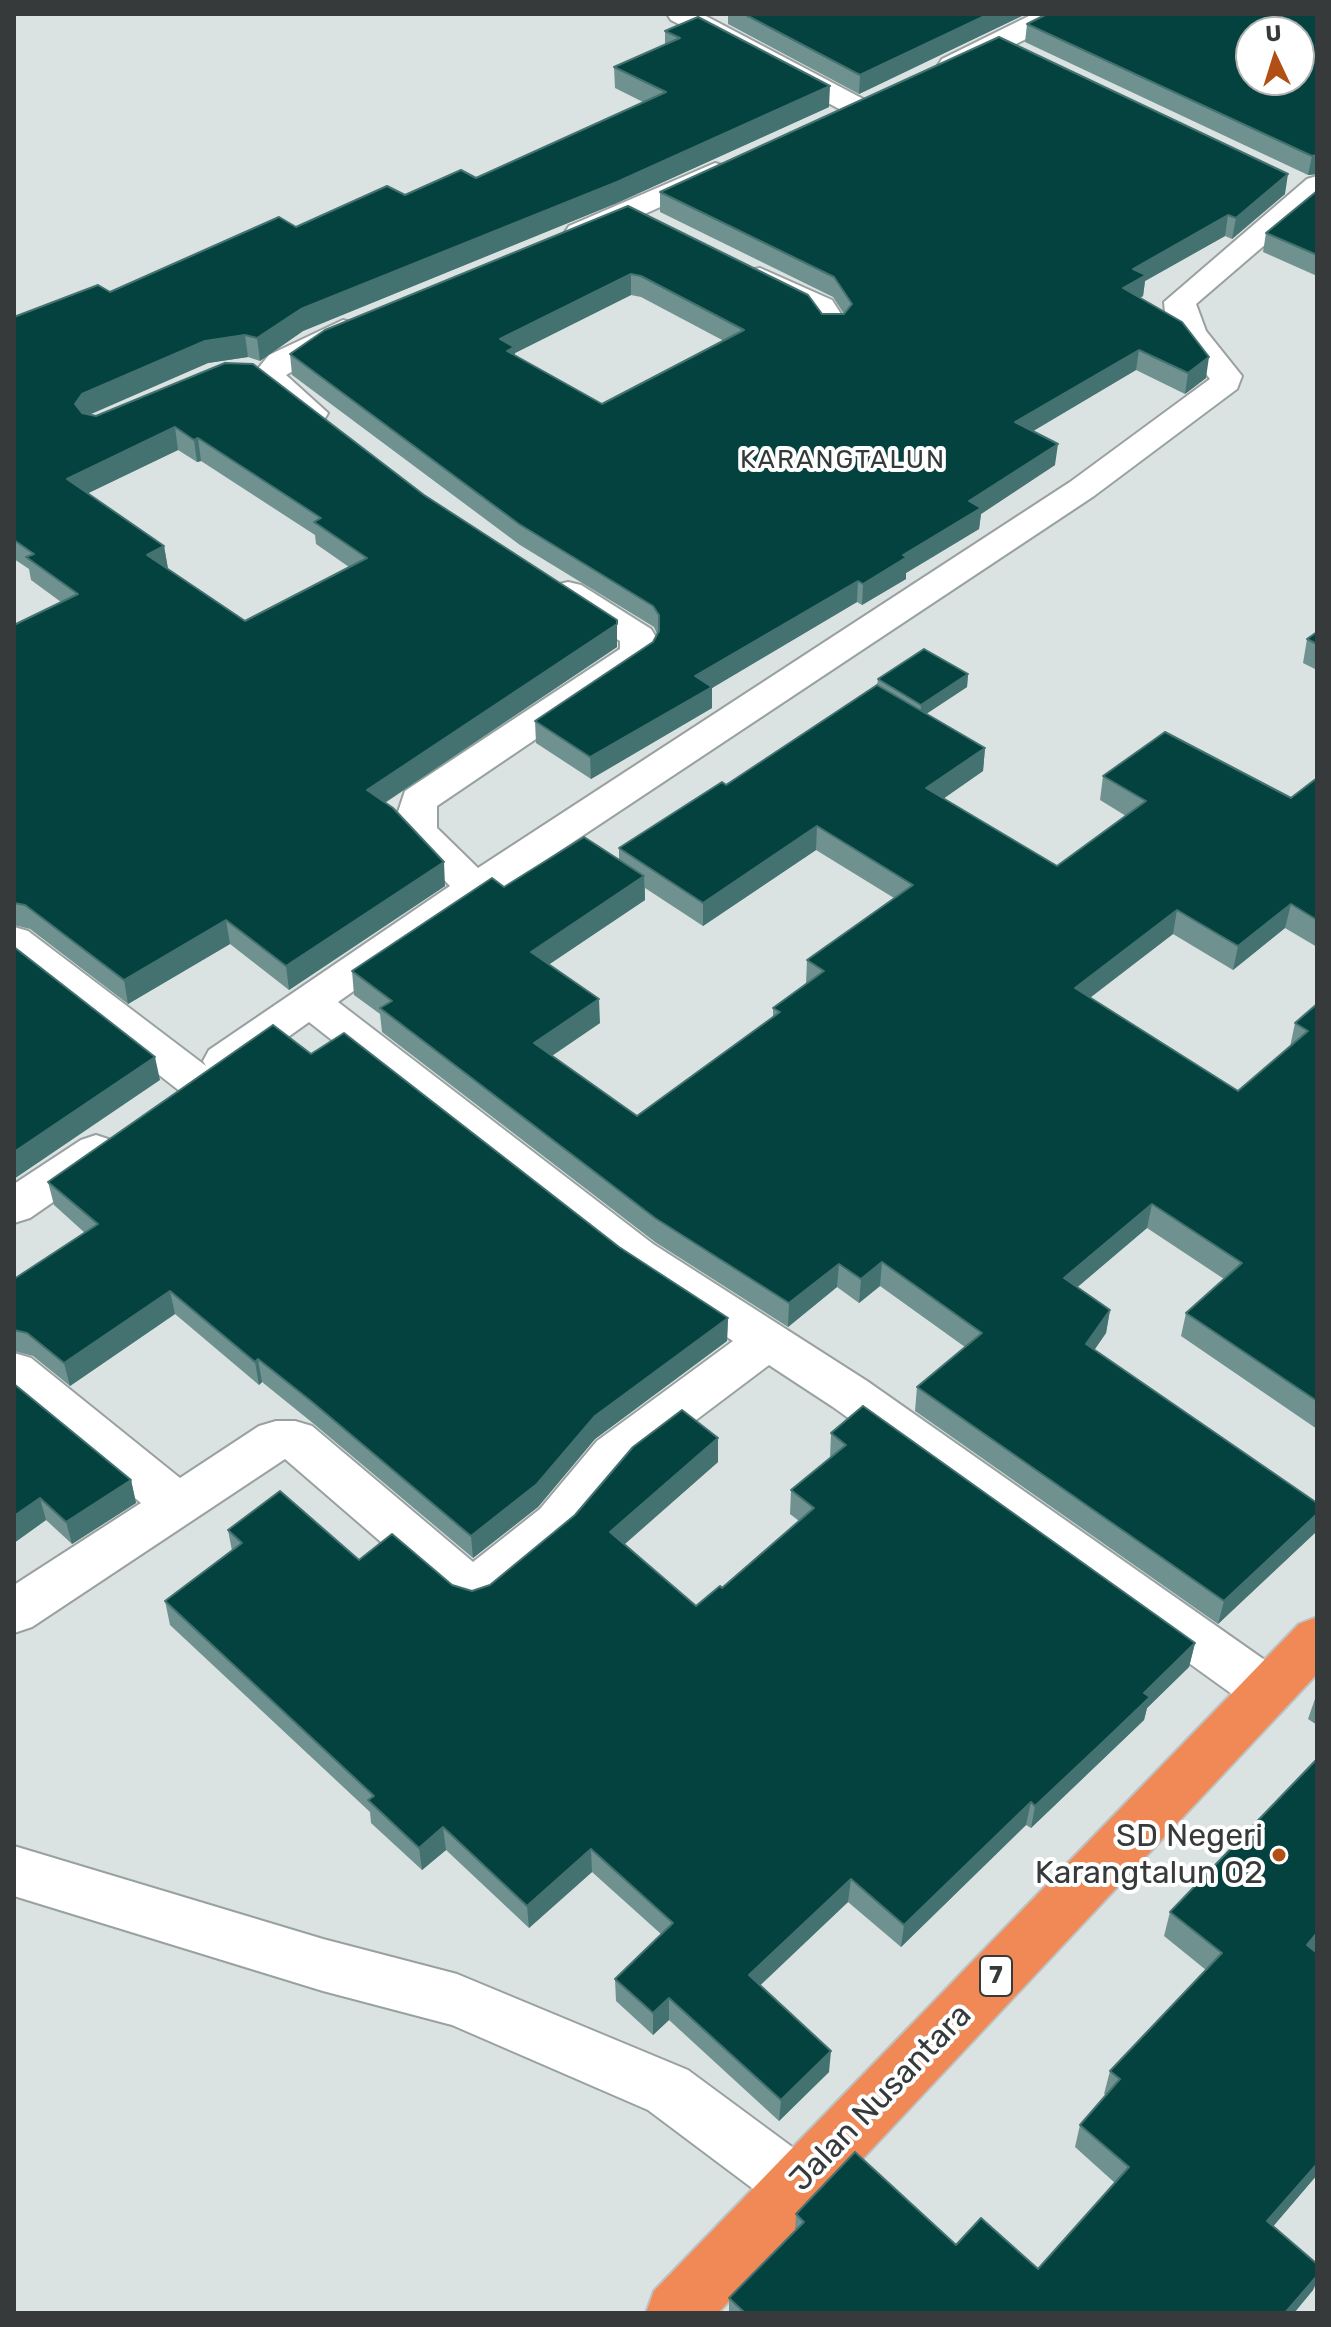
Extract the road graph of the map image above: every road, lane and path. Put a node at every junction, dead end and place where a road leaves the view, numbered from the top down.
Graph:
1 (681, 14) edge
2 (1054, 14) edge
3 (932, 74) edge
4 (828, 120) edge
5 (743, 160) edge
6 (1281, 177) edge
7 (1314, 189) edge
8 (557, 242) edge
9 (739, 267) edge
10 (372, 318) edge
11 (832, 325) edge
12 (233, 370) edge
13 (268, 376) junction
14 (340, 434) edge
15 (532, 571) edge
16 (475, 888) junction
17 (14, 941) edge
18 (309, 1001) junction
19 (196, 1081) junction
20 (159, 1106) edge
21 (123, 1132) edge
22 (14, 1206) edge
23 (767, 1341) junction
24 (14, 1371) edge
25 (177, 1504) junction
26 (14, 1612) edge
27 (1317, 1639) edge
28 (1268, 1691) junction
29 (14, 1871) edge
30 (797, 2186) junction
31 (676, 2313) edge

1 - 4 street
2 - 3 street
5 - 8 street
6 - 7 street
7 - 16 street
9 - 11 street
10 - 13 street
12 - 13 street
13 - 14 street
15 - 16 street
16 - 18 street
17 - 19 street
18 - 19 street
18 - 23 street
19 - 20 street
21 - 22 street
23 - 25 street
23 - 28 street
24 - 25 street
25 - 26 street
27 - 28 highway, Jalan Nusantara / 7
28 - 30 highway, Jalan Nusantara / 7
29 - 30 street
30 - 31 highway, Jalan Nusantara / 7

